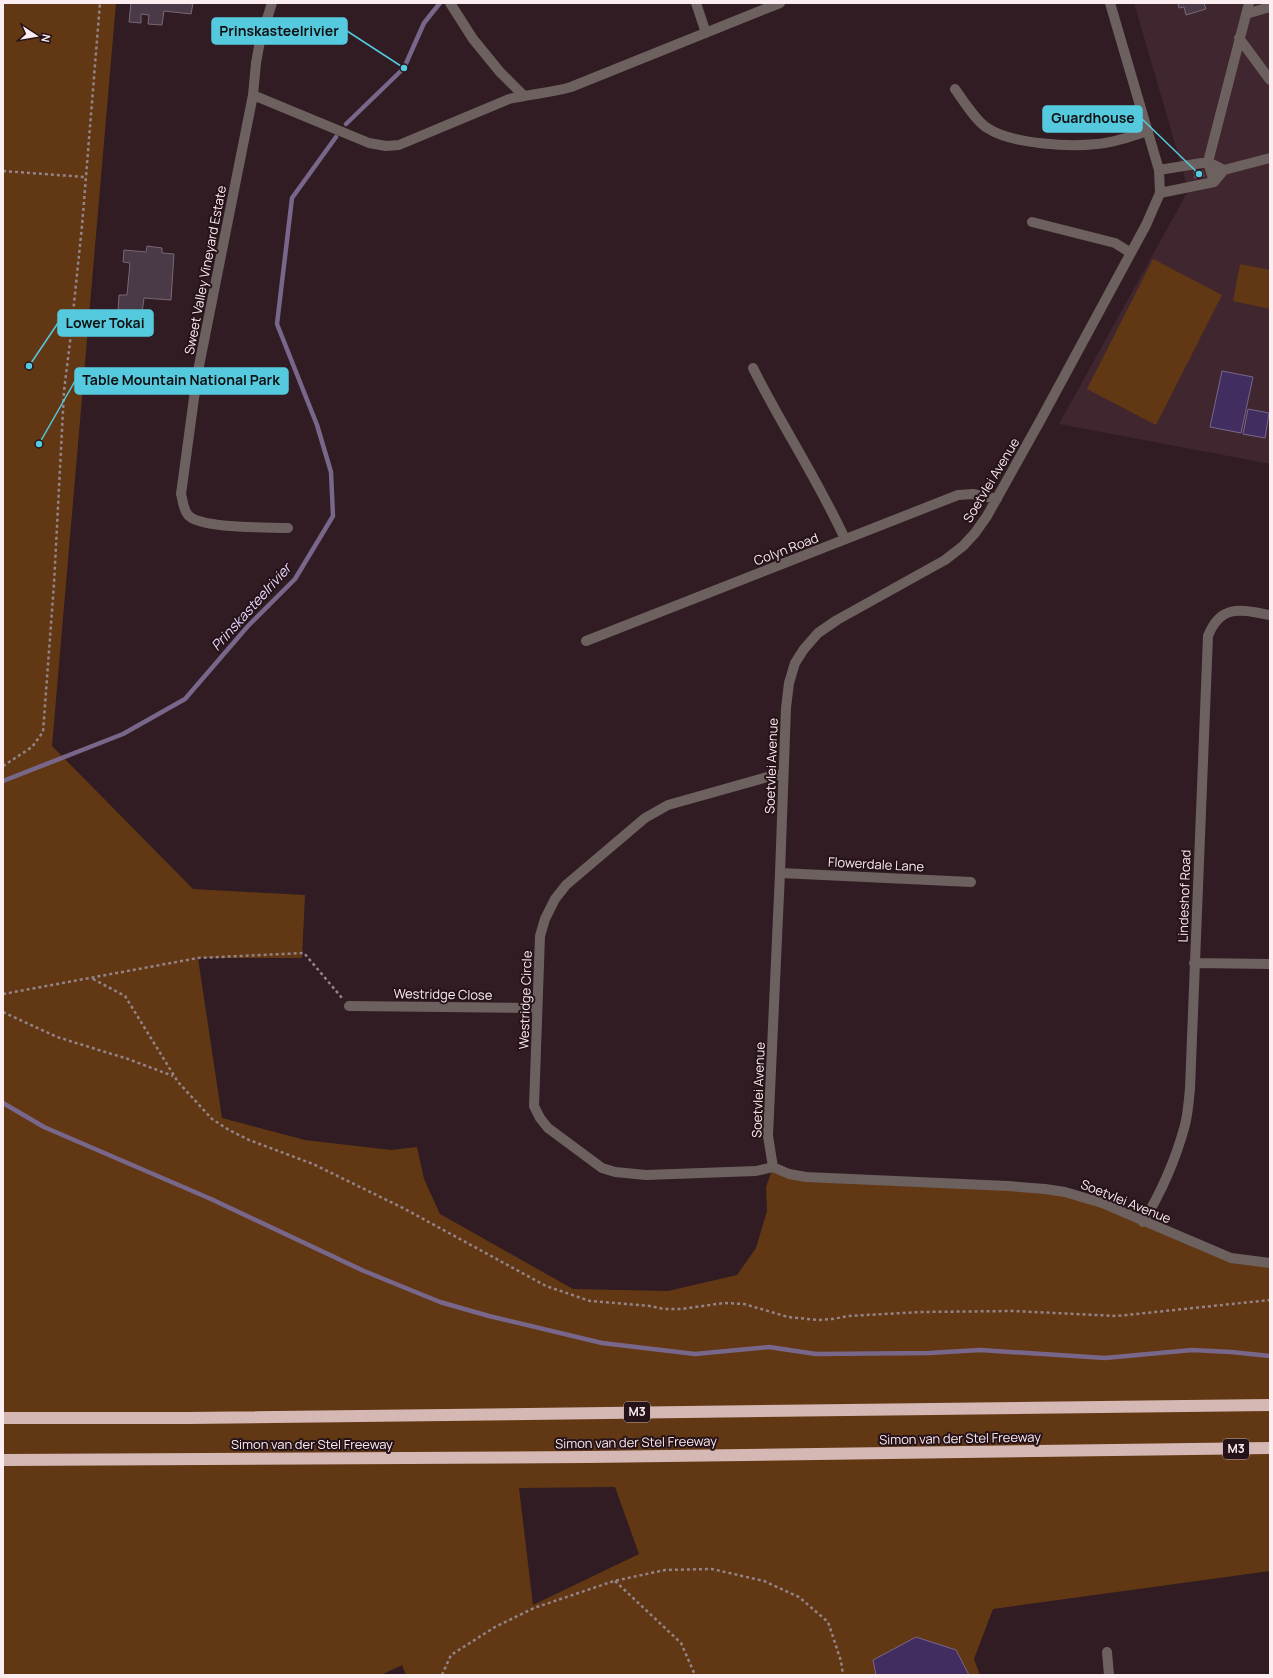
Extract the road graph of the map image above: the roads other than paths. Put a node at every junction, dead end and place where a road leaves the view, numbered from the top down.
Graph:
1 (272, 3) edge
2 (696, 3) edge
3 (780, 3) edge
4 (1110, 3) edge
5 (1249, 3) edge
6 (450, 4) edge
7 (1270, 6) edge
8 (1246, 14) junction
9 (706, 33) junction
10 (1239, 38) junction
11 (1270, 80) edge
12 (956, 89) dead end
13 (254, 95) junction
14 (524, 96) junction
15 (1148, 131) junction
16 (1270, 158) edge
17 (1208, 162) junction
18 (1159, 170) junction
19 (1224, 170) junction
20 (1214, 182) junction
21 (1160, 193) junction
22 (1032, 222) dead end
23 (1131, 253) junction
24 (753, 368) dead end
25 (997, 499) junction
26 (288, 528) dead end
27 (845, 539) junction
28 (1270, 615) edge
29 (586, 641) dead end
30 (783, 774) junction
31 (780, 873) junction
32 (971, 882) dead end
33 (1194, 962) junction
34 (1270, 964) edge
35 (349, 1006) road end
36 (537, 1008) junction
37 (773, 1167) junction
38 (1143, 1222) junction
39 (1270, 1263) edge
40 (1270, 1405) edge
41 (3, 1418) edge
42 (1270, 1448) edge
43 (3, 1460) edge
44 (1107, 1652) dead end
45 (1109, 1675) edge

1 - 13 street, Sweet Valley Vineyard Estate
2 - 9 street
3 - 9 street
4 - 15 street, Soetvlei Avenue
5 - 8 street
6 - 14 street
7 - 8 street
8 - 10 street
9 - 14 street
10 - 11 street
10 - 17 street
12 - 15 street
13 - 14 street
13 - 26 street, Sweet Valley Vineyard Estate
15 - 18 street, Soetvlei Avenue
16 - 19 street
17 - 18 street
17 - 19 street
17 - 20 street
18 - 21 street, Soetvlei Avenue
19 - 20 street
20 - 21 street
21 - 23 street, Soetvlei Avenue
22 - 23 street
23 - 25 street, Soetvlei Avenue
24 - 27 street
25 - 27 street, Colyn Road
25 - 30 street, Soetvlei Avenue
27 - 29 street, Colyn Road
28 - 33 street, Lindeshof Road
30 - 31 street, Soetvlei Avenue
30 - 36 street, Westridge Circle
31 - 32 street, Flowerdale Lane
31 - 37 street, Soetvlei Avenue
33 - 34 street
33 - 38 street, Lindeshof Road
35 - 36 street, Westridge Close
36 - 37 street, Westridge Circle
37 - 38 street, Soetvlei Avenue
38 - 39 street, Soetvlei Avenue
40 - 41 highway, Simon van der Stel Freeway / M3
42 - 43 highway, Simon van der Stel Freeway / M3
44 - 45 street

